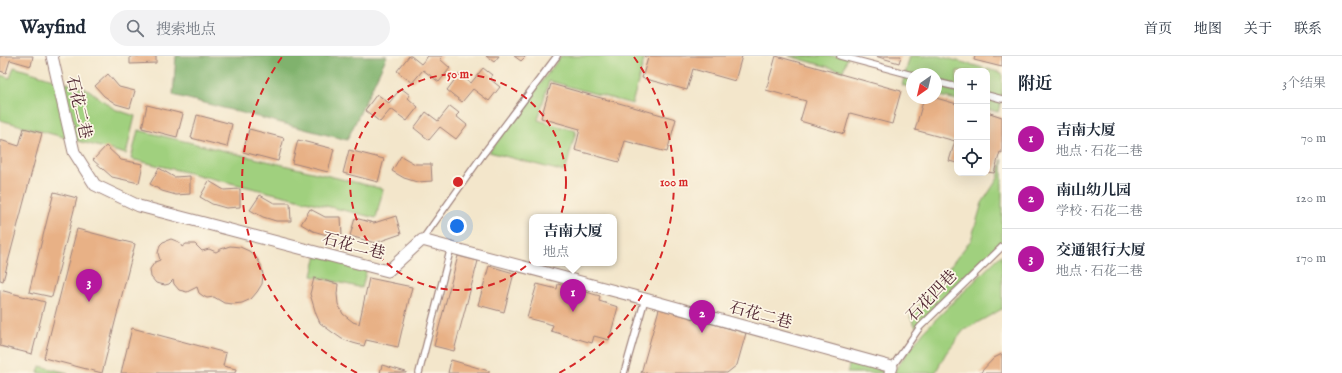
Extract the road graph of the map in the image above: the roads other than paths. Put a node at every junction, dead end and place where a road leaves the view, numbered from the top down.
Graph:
1 (52, 56) edge
2 (557, 56) edge
3 (840, 56) edge
4 (906, 73) edge
5 (942, 83) edge
6 (954, 86) edge
7 (990, 96) edge
8 (1002, 99) edge
9 (422, 240) junction
10 (1002, 247) edge
11 (452, 248) junction
12 (644, 298) junction
13 (891, 370) edge
14 (419, 373) edge
15 (624, 373) edge

1 - 9 street, 石花二巷
2 - 9 lane
3 - 4 lane
5 - 6 lane
7 - 8 lane
9 - 11 street, 石花二巷
10 - 13 lane, 石花四巷
11 - 12 street, 石花二巷
11 - 14 lane
12 - 13 street, 石花二巷
12 - 15 lane

